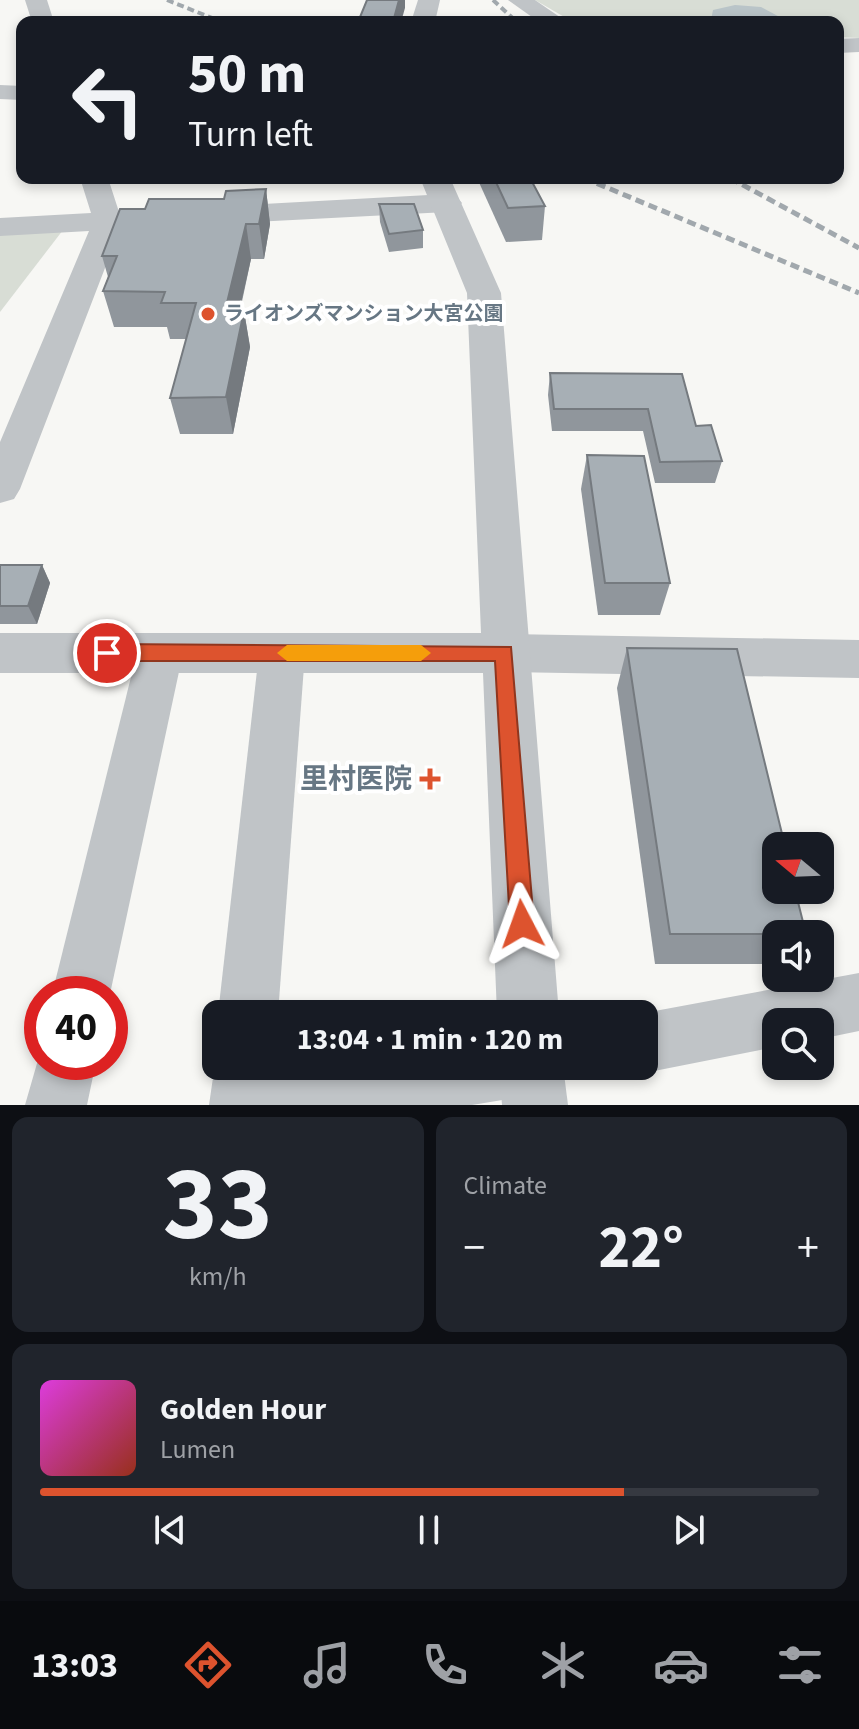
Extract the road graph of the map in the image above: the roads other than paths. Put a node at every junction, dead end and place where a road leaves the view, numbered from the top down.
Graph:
1 (519, 0) edge
2 (545, 16) edge
3 (96, 184) edge
4 (441, 190) edge
5 (108, 222) junction
6 (0, 227) edge
7 (0, 489) edge
8 (0, 653) edge
9 (160, 653) junction
10 (282, 653) junction
11 (504, 653) junction
12 (859, 659) edge
13 (85, 976) edge
14 (249, 1000) edge
15 (527, 1000) edge
16 (859, 1002) edge
17 (658, 1040) edge
18 (62, 1080) edge
19 (242, 1080) edge
20 (438, 1080) edge
21 (532, 1080) edge
22 (56, 1105) edge
23 (240, 1105) edge
24 (289, 1105) edge
25 (535, 1105) edge

1 - 2 street
3 - 5 street
4 - 5 street
4 - 11 street
5 - 6 street
5 - 7 street
8 - 9 street
9 - 10 street
9 - 13 street
10 - 11 street
10 - 14 street
11 - 12 street
11 - 15 street
16 - 17 street
18 - 22 street
19 - 23 street
20 - 24 street
21 - 25 street

